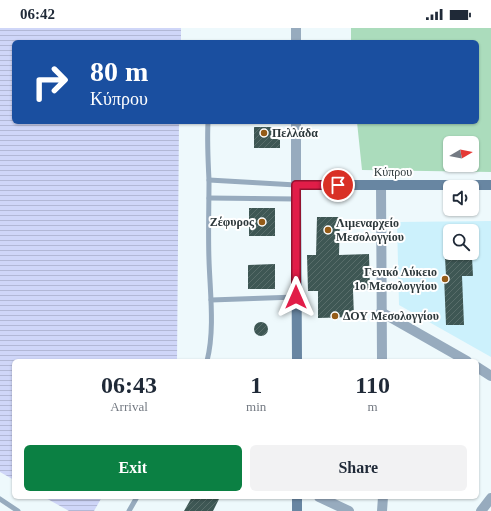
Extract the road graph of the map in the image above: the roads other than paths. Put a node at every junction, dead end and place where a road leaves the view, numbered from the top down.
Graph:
1 (296, 28) edge
2 (296, 40) edge
3 (208, 124) edge
4 (296, 124) edge
5 (209, 180) junction
6 (296, 185) junction
7 (381, 185) junction
8 (491, 185) edge
9 (209, 198) junction
10 (296, 199) junction
11 (296, 297) junction
12 (211, 300) junction
13 (381, 312) junction
14 (207, 359) edge
15 (297, 359) edge
16 (382, 359) edge
17 (463, 359) edge
18 (479, 368) edge
19 (491, 376) edge
20 (491, 498) edge
21 (0, 499) edge
22 (136, 499) edge
23 (297, 499) edge
24 (323, 499) edge
25 (383, 499) edge
26 (18, 511) edge
27 (128, 511) edge
28 (297, 511) edge
29 (349, 511) edge
30 (382, 511) edge
31 (481, 511) edge

1 - 2 street
3 - 5 lane
4 - 6 street
5 - 6 lane
5 - 9 lane
6 - 7 main road, Κύπρου
6 - 10 main road
7 - 8 main road, Κύπρου
7 - 13 street
9 - 10 lane
9 - 12 lane
10 - 11 main road
11 - 12 lane
11 - 15 main road
12 - 14 lane
13 - 16 street
13 - 17 street
18 - 19 street
20 - 31 street
21 - 26 lane
22 - 27 lane
23 - 28 main road
24 - 29 street
25 - 30 street

